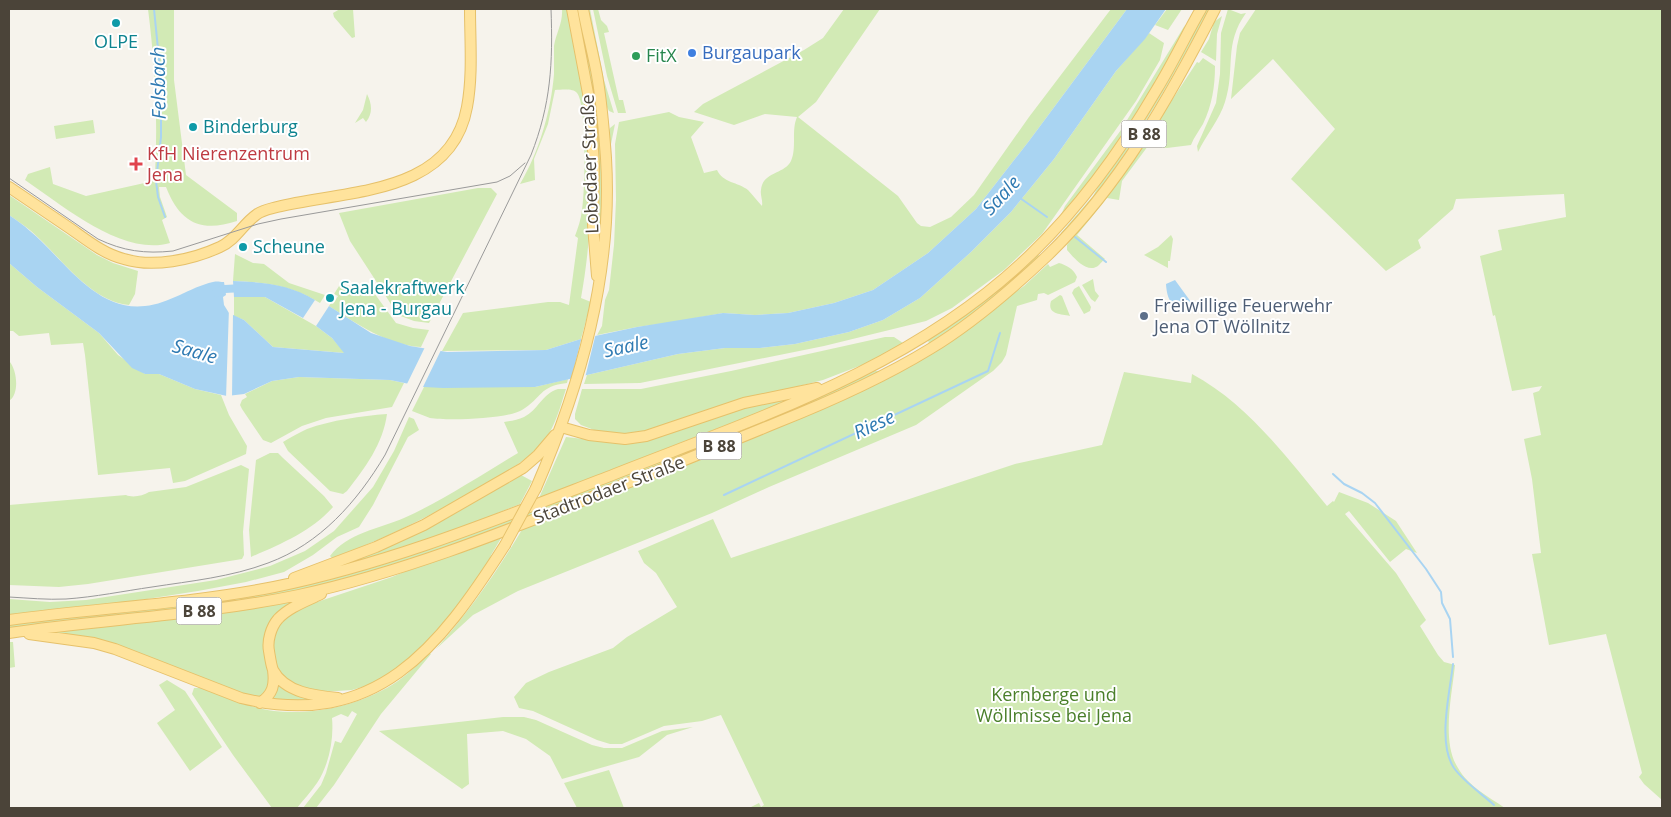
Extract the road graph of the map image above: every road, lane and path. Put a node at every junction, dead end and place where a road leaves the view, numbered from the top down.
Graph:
1 (470, 9) edge
2 (572, 9) edge
3 (583, 9) edge
4 (1201, 9) edge
5 (1215, 9) edge
6 (9, 187) edge
7 (598, 290) junction
8 (835, 385) junction
9 (561, 427) junction
10 (341, 584) junction
11 (270, 588) junction
12 (9, 620) edge
13 (11, 632) edge
14 (273, 670) junction
15 (347, 699) junction
16 (260, 703) junction

1 - 6 main road
2 - 7 main road, Lobedaer Straße
3 - 7 main road, Lobedaer Straße
4 - 8 main road, Stadtrodaer Straße / B 88
5 - 10 main road, Stadtrodaer Straße / B 88
7 - 9 main road, Lobedaer Straße
8 - 9 main road
8 - 11 main road, Stadtrodaer Straße / B 88
9 - 11 main road
9 - 15 main road, Lobedaer Straße, bridge
10 - 13 main road, Stadtrodaer Straße / B 88
10 - 14 main road
11 - 12 main road, Stadtrodaer Straße / B 88
13 - 16 main road, Lobedaer Straße
14 - 15 main road
14 - 16 main road
15 - 16 main road, Lobedaer Straße

